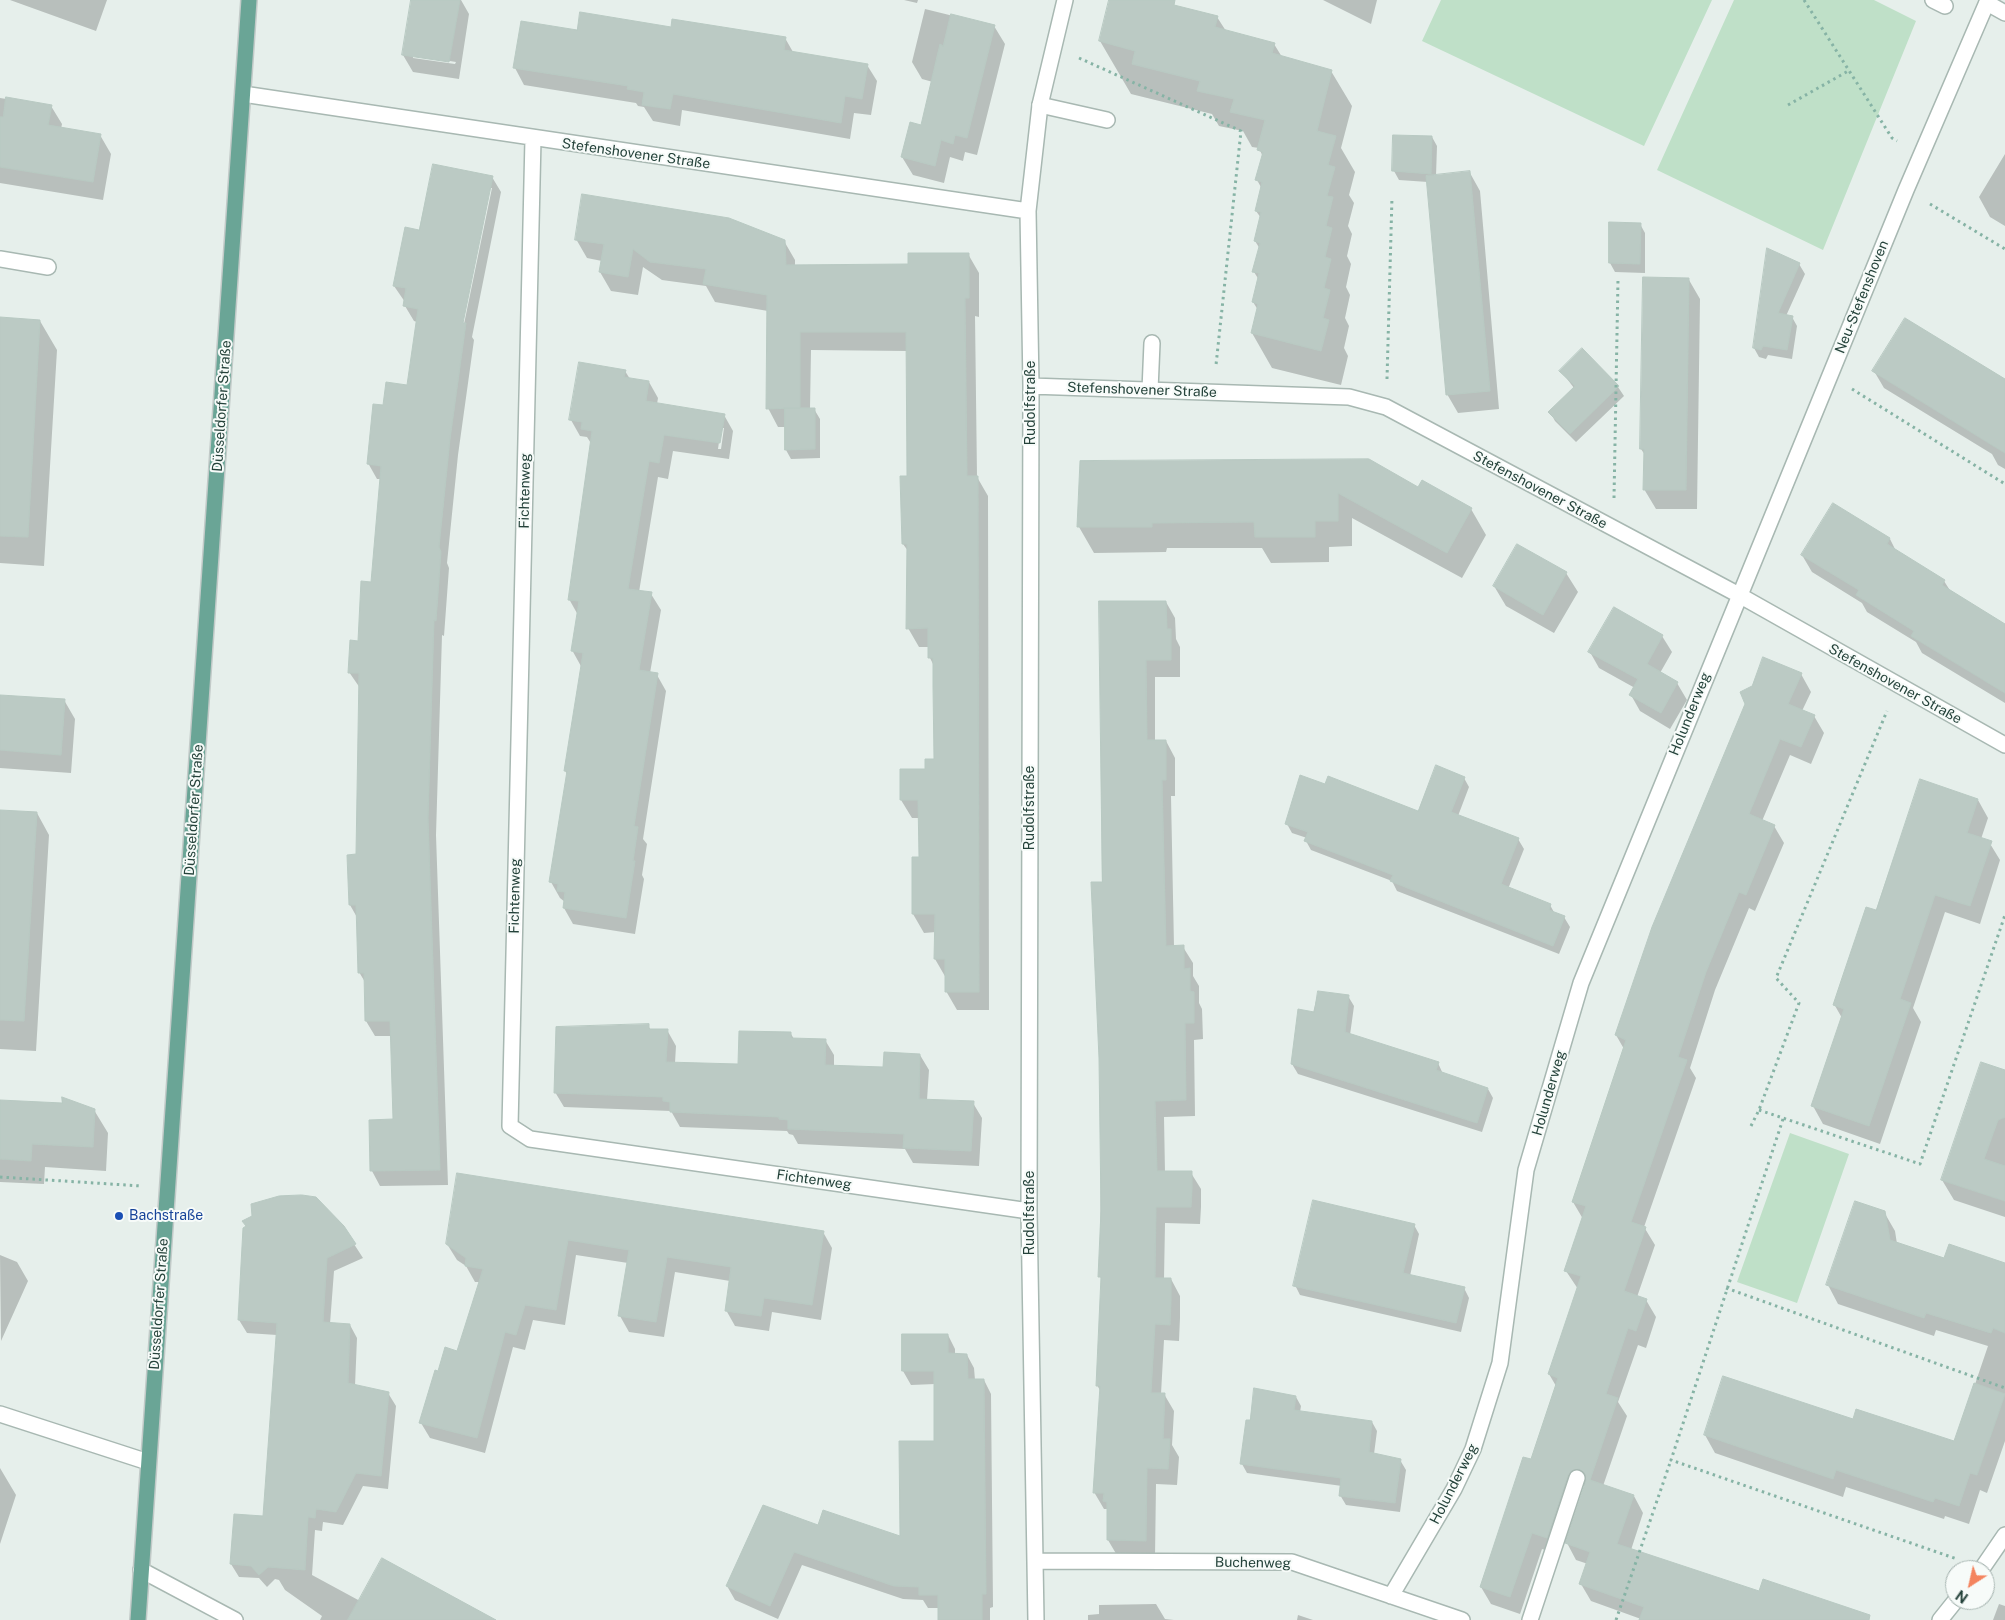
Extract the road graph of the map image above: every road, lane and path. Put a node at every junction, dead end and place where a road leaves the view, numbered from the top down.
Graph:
1 (249, 0) edge
2 (1065, 0) edge
3 (1804, 0) edge
4 (1987, 1) edge
5 (2005, 13) edge
6 (1053, 46) junction
7 (1850, 70) junction
8 (244, 94) junction
9 (1040, 104) junction
10 (1788, 105) dead end
11 (1107, 120) dead end
12 (532, 139) junction
13 (1921, 156) junction
14 (1906, 190) junction
15 (1392, 197) dead end
16 (1028, 211) junction
17 (2005, 249) edge
18 (0, 259) edge
19 (48, 267) dead end
20 (1618, 279) dead end
21 (1152, 343) dead end
22 (1830, 375) junction
23 (1031, 386) junction
24 (1150, 390) junction
25 (1213, 393) junction
26 (1386, 407) junction
27 (2005, 484) edge
28 (1605, 525) junction
29 (1739, 595) junction
30 (1898, 685) junction
31 (2005, 746) edge
32 (2005, 915) edge
33 (1759, 1110) junction
34 (1783, 1119) junction
35 (1750, 1126) dead end
36 (0, 1177) edge
37 (167, 1188) junction
38 (1029, 1211) junction
39 (1726, 1288) junction
40 (2005, 1388) edge
41 (0, 1414) edge
42 (1671, 1460) junction
43 (148, 1462) junction
44 (1577, 1478) dead end
45 (2005, 1535) edge
46 (1956, 1560) edge
47 (1988, 1560) edge
48 (1036, 1561) junction
49 (141, 1570) junction
50 (1391, 1596) junction
51 (1948, 1610) edge
52 (138, 1620) edge
53 (235, 1620) edge
54 (1036, 1620) edge
55 (1462, 1620) edge
56 (1530, 1620) edge
57 (1616, 1620) edge
58 (1940, 1620) edge

1 - 8 main road, Düsseldorfer Straße
2 - 6 street, Rudolfstraße
3 - 7 path
4 - 5 street
4 - 13 street, Neu-Stefenshoven
6 - 9 street, Rudolfstraße
6 - 25 path
7 - 10 path
7 - 13 path
8 - 12 street, Stefenshovener Straße
8 - 37 main road, Düsseldorfer Straße
9 - 11 street
9 - 16 street, Rudolfstraße
12 - 16 street, Stefenshovener Straße
12 - 38 street, Fichtenweg
13 - 14 street, Neu-Stefenshoven
14 - 17 path
14 - 22 street, Neu-Stefenshoven
15 - 26 path
16 - 23 street, Rudolfstraße
18 - 19 street
20 - 28 path
21 - 24 street
22 - 27 path
22 - 29 street, Neu-Stefenshoven
23 - 24 street, Stefenshovener Straße
23 - 38 street, Rudolfstraße
24 - 25 street, Stefenshovener Straße
25 - 26 street, Stefenshovener Straße
26 - 28 street, Stefenshovener Straße
28 - 29 street, Stefenshovener Straße
29 - 30 street, Stefenshovener Straße
29 - 50 street, Holunderweg
30 - 31 street, Stefenshovener Straße
30 - 33 path
32 - 34 path
33 - 34 path
33 - 35 path
34 - 39 path
36 - 37 path
37 - 43 main road, Düsseldorfer Straße
38 - 48 street, Rudolfstraße
39 - 40 path
39 - 42 path
41 - 43 street
42 - 46 path
42 - 57 path
43 - 49 main road, Düsseldorfer Straße
44 - 56 street
45 - 47 street
48 - 50 street, Buchenweg
48 - 54 street, Rudolfstraße
49 - 52 main road, Düsseldorfer Straße
49 - 53 street
50 - 55 street, Buchenweg
51 - 58 street

